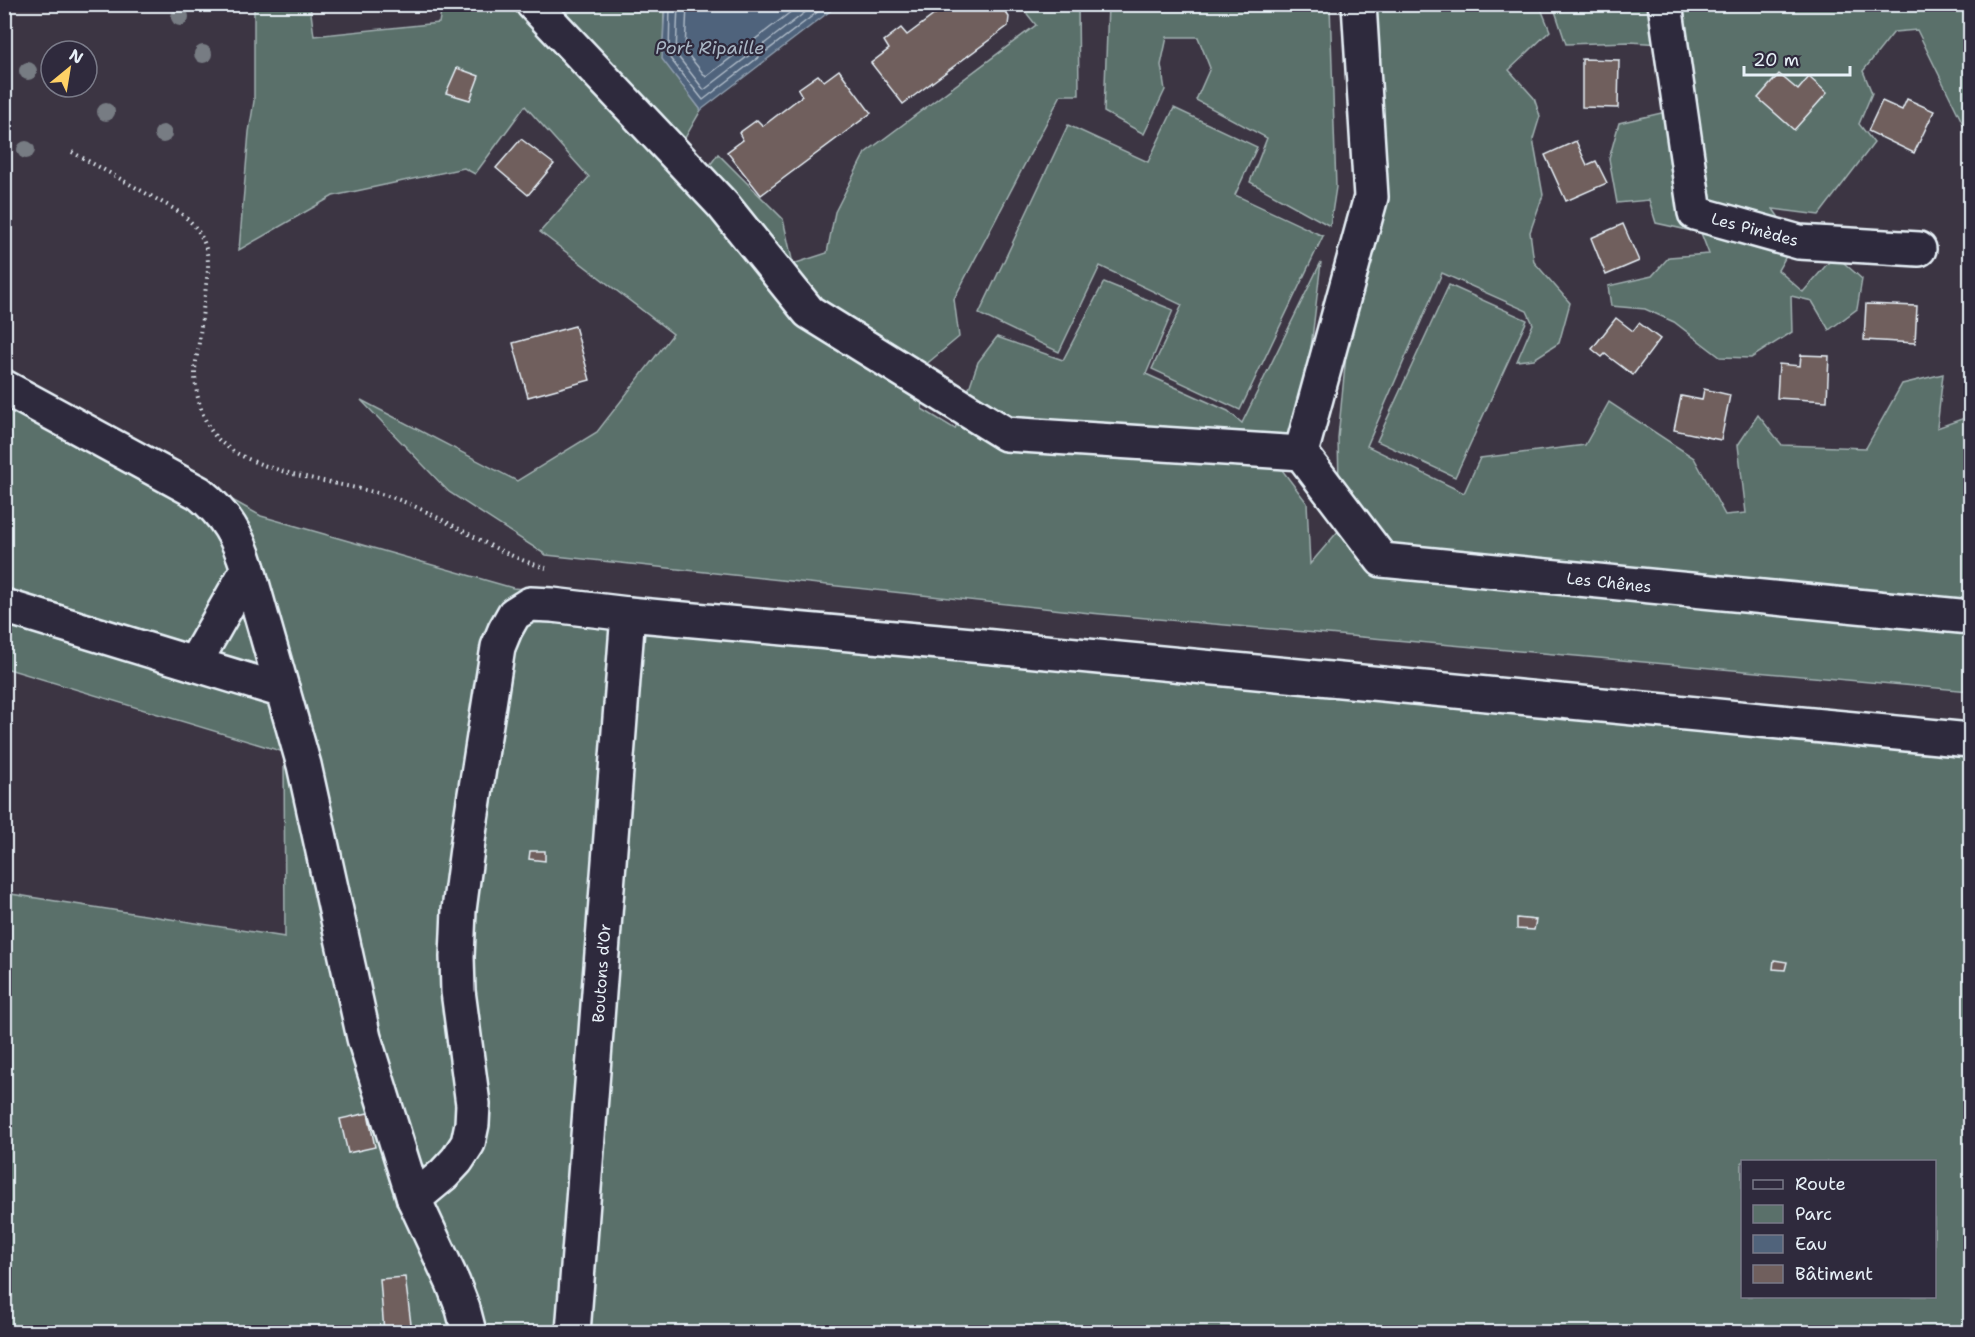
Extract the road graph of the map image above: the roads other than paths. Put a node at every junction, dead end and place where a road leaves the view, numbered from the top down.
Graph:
1 (533, 4) edge
2 (1359, 4) edge
3 (1665, 4) edge
4 (1919, 249) dead end
5 (4, 387) edge
6 (1301, 453) junction
7 (248, 570) junction
8 (4, 606) edge
9 (628, 614) junction
10 (1971, 617) edge
11 (194, 664) junction
12 (283, 691) junction
13 (1971, 740) edge
14 (414, 1199) junction
15 (469, 1332) edge
16 (573, 1332) edge

1 - 6 street
2 - 6 street
3 - 4 street, Les Pinèdes
5 - 7 street
6 - 10 street, Les Chênes
7 - 11 street
7 - 12 street
8 - 11 street
9 - 13 street
9 - 14 street
9 - 16 street, Boutons d'Or
11 - 12 street
12 - 14 street
14 - 15 street

